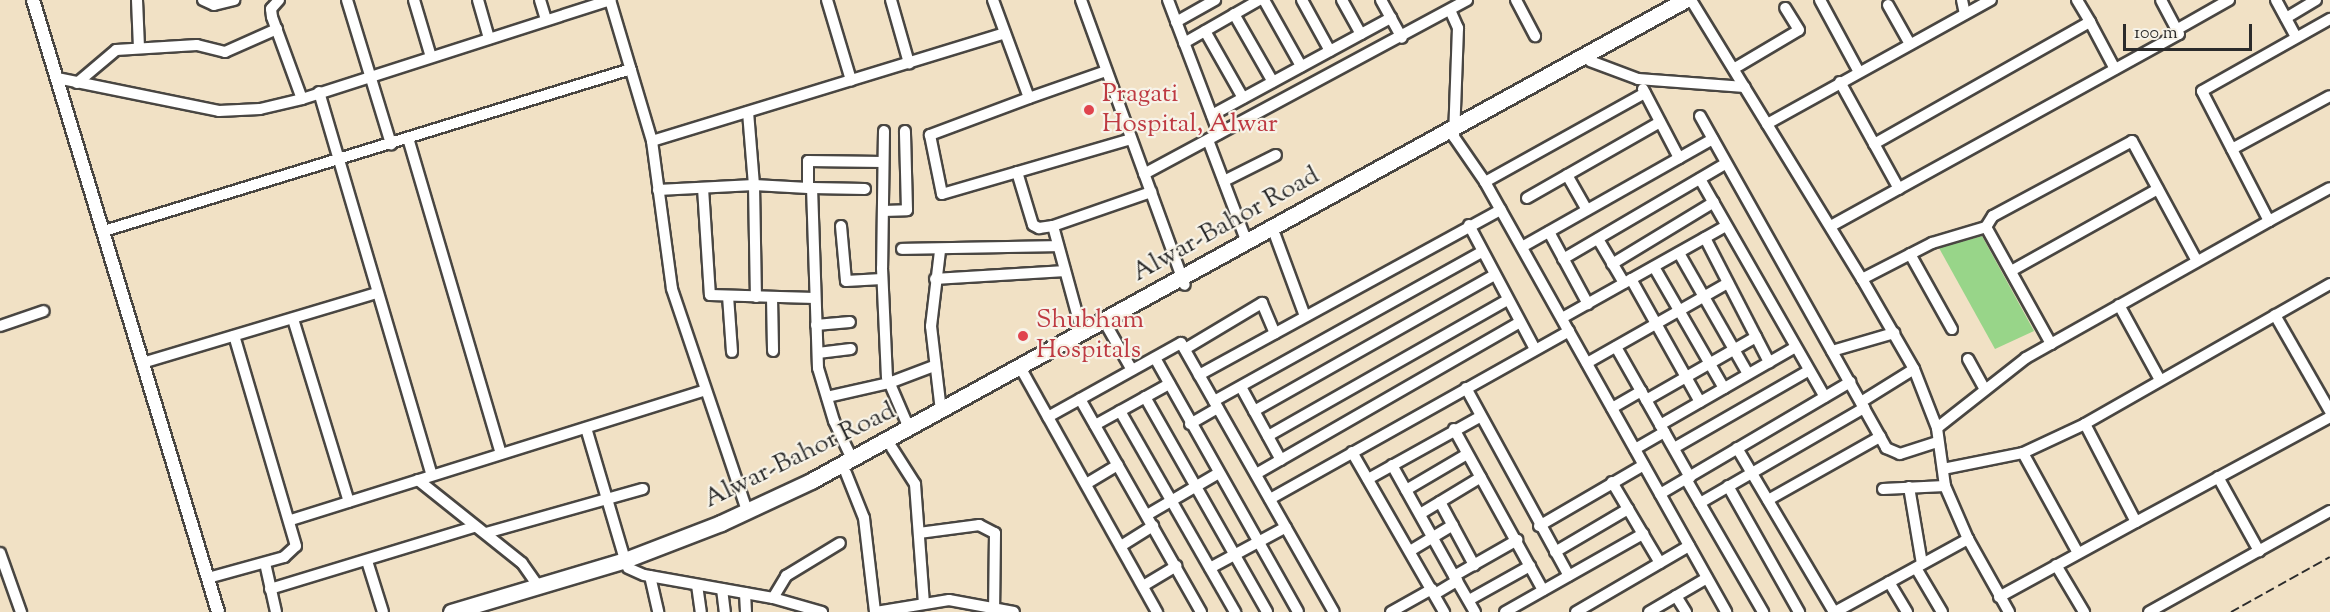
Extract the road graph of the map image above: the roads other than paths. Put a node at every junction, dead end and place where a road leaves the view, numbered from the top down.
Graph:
1 (33, 0) edge
2 (137, 0) edge
3 (203, 0) edge
4 (234, 0) edge
5 (347, 0) edge
6 (414, 0) edge
7 (478, 0) edge
8 (540, 0) edge
9 (827, 0) edge
10 (891, 0) edge
11 (993, 0) edge
12 (1081, 0) edge
13 (1168, 0) edge
14 (1215, 0) edge
15 (1261, 0) edge
16 (1302, 0) edge
17 (1342, 0) edge
18 (1381, 0) edge
19 (1467, 0) edge
20 (1516, 0) edge
21 (1820, 0) edge
22 (1962, 0) edge
23 (1991, 0) edge
24 (2077, 0) edge
25 (2161, 0) edge
26 (2229, 0) edge
27 (2276, 0) edge
28 (273, 1) edge
29 (1691, 1) edge
30 (2309, 2) edge
31 (2217, 3) edge
32 (1888, 5) dead end
33 (1785, 8) dead end
34 (1450, 10) junction
35 (1234, 14) junction
36 (1965, 14) junction
37 (1391, 18) junction
38 (2286, 18) junction
39 (2330, 18) edge
40 (546, 20) junction
41 (1176, 22) junction
42 (2090, 22) junction
43 (276, 29) junction
44 (2176, 30) junction
45 (1204, 31) junction
46 (1005, 33) junction
47 (1361, 34) junction
48 (1535, 36) dead end
49 (2296, 37) junction
50 (489, 38) junction
51 (1402, 38) junction
52 (1184, 43) junction
53 (1910, 44) junction
54 (139, 47) junction
55 (1330, 51) junction
56 (431, 57) junction
57 (1590, 61) junction
58 (909, 63) junction
59 (1301, 66) junction
60 (1735, 68) junction
61 (631, 69) junction
62 (2115, 69) junction
63 (1106, 70) junction
64 (1859, 72) junction
65 (372, 75) junction
66 (57, 78) junction
67 (1638, 79) junction
68 (851, 80) junction
69 (1840, 81) junction
70 (1273, 82) junction
71 (77, 83) junction
72 (1745, 87) junction
73 (319, 92) junction
74 (1645, 93) junction
75 (2330, 96) edge
76 (1029, 98) junction
77 (302, 99) junction
78 (1243, 99) junction
79 (748, 112) junction
80 (1212, 116) junction
81 (1700, 116) dead end
82 (1660, 122) junction
83 (1767, 124) junction
84 (884, 131) dead end
85 (905, 131) dead end
86 (1453, 132) junction
87 (1219, 134) junction
88 (408, 138) junction
89 (1713, 138) junction
90 (1131, 139) junction
91 (1208, 140) junction
92 (652, 141) junction
93 (391, 144) junction
94 (1874, 144) junction
95 (2232, 149) junction
96 (1276, 155) dead end
97 (1679, 158) junction
98 (338, 160) junction
99 (883, 162) junction
100 (1725, 164) junction
101 (1017, 172) junction
102 (1144, 174) junction
103 (1567, 175) junction
104 (1700, 179) junction
105 (1224, 181) junction
106 (1485, 182) junction
107 (754, 185) junction
108 (703, 188) junction
109 (810, 188) junction
110 (2330, 188) edge
111 (865, 189) dead end
112 (1899, 189) junction
113 (2158, 189) junction
114 (658, 190) junction
115 (1151, 192) junction
116 (1527, 198) dead end
117 (1714, 202) junction
118 (1501, 210) junction
119 (1587, 210) junction
120 (883, 211) junction
121 (2270, 221) junction
122 (1468, 225) junction
123 (841, 226) dead end
124 (1053, 226) junction
125 (1726, 226) junction
126 (1832, 226) junction
127 (1986, 226) junction
128 (104, 231) junction
129 (1549, 232) junction
130 (1275, 235) junction
131 (1705, 238) junction
132 (1598, 239) junction
133 (1246, 240) junction
134 (1058, 246) junction
135 (1522, 247) junction
136 (902, 249) dead end
137 (940, 251) junction
138 (1482, 252) junction
139 (1678, 253) junction
140 (1910, 254) junction
141 (1563, 259) junction
142 (2197, 261) junction
143 (1612, 264) junction
144 (1654, 267) junction
145 (1065, 271) junction
146 (2011, 271) junction
147 (1494, 275) junction
148 (882, 279) junction
149 (935, 279) junction
150 (1862, 279) junction
151 (1184, 281) junction
152 (1628, 281) junction
153 (1728, 284) junction
154 (2330, 284) edge
155 (377, 293) junction
156 (728, 296) junction
157 (756, 297) junction
158 (772, 297) junction
159 (1704, 297) junction
160 (814, 298) junction
161 (1507, 300) junction
162 (1588, 304) junction
163 (2119, 305) junction
164 (1681, 310) junction
165 (44, 311) dead end
166 (2275, 315) junction
167 (1305, 316) junction
168 (1562, 318) junction
169 (293, 319) junction
170 (850, 322) dead end
171 (1519, 323) junction
172 (1656, 324) junction
173 (816, 325) junction
174 (0, 326) edge
175 (1108, 327) junction
176 (1952, 329) dead end
177 (1569, 331) junction
178 (1082, 332) junction
179 (1275, 333) junction
180 (1894, 333) junction
181 (234, 336) junction
182 (1756, 337) junction
183 (2051, 344) junction
184 (1616, 347) junction
185 (1794, 348) junction
186 (852, 349) dead end
187 (1185, 349) junction
188 (1535, 349) junction
189 (1733, 350) junction
190 (773, 351) dead end
191 (1832, 351) junction
192 (732, 352) dead end
193 (818, 353) junction
194 (1155, 357) junction
195 (1968, 359) dead end
196 (1769, 362) junction
197 (142, 363) junction
198 (1587, 363) junction
199 (1710, 364) junction
200 (934, 366) junction
201 (1914, 369) junction
202 (1022, 370) junction
203 (1132, 370) junction
204 (1808, 370) junction
205 (1748, 374) junction
206 (1199, 375) junction
207 (1685, 378) junction
208 (2160, 381) junction
209 (889, 382) junction
210 (1850, 382) junction
211 (1169, 384) junction
212 (1241, 387) junction
213 (1466, 388) junction
214 (1724, 388) junction
215 (705, 390) junction
216 (1985, 390) junction
217 (1644, 395) junction
218 (827, 397) junction
219 (1145, 397) junction
220 (1825, 397) junction
221 (1080, 399) junction
222 (1700, 402) junction
223 (1216, 405) junction
224 (1863, 405) junction
225 (1612, 408) junction
226 (941, 411) junction
227 (1120, 411) junction
228 (1254, 411) junction
229 (2330, 411) edge
230 (1481, 416) junction
231 (1048, 417) junction
232 (2330, 417) edge
233 (1190, 424) junction
234 (2085, 424) junction
235 (1095, 425) junction
236 (586, 428) junction
237 (909, 428) junction
238 (1662, 428) junction
239 (1937, 428) junction
240 (1454, 429) junction
241 (1268, 436) junction
242 (1880, 437) junction
243 (1937, 442) junction
244 (892, 448) junction
245 (1635, 448) junction
246 (1674, 448) junction
247 (1737, 448) junction
248 (1352, 452) junction
249 (2022, 453) junction
250 (501, 454) junction
251 (1467, 454) junction
252 (1281, 460) junction
253 (1118, 465) junction
254 (1392, 465) junction
255 (1644, 465) junction
256 (849, 466) junction
257 (1943, 469) junction
258 (1219, 473) junction
259 (1752, 473) junction
260 (1256, 474) junction
261 (432, 475) junction
262 (1481, 477) junction
263 (2218, 477) junction
264 (1688, 478) junction
265 (1368, 479) junction
266 (418, 480) junction
267 (1612, 482) junction
268 (1086, 484) junction
269 (1728, 486) junction
270 (1946, 486) junction
271 (1196, 487) junction
272 (1909, 487) junction
273 (643, 489) dead end
274 (1883, 489) dead end
275 (1406, 490) junction
276 (1660, 494) junction
277 (607, 498) junction
278 (1270, 500) junction
279 (1767, 500) junction
280 (349, 502) junction
281 (1172, 502) junction
282 (1440, 502) junction
283 (1700, 503) junction
284 (1628, 509) junction
285 (747, 511) junction
286 (2330, 512) edge
287 (1420, 514) junction
288 (1147, 515) junction
289 (291, 519) junction
290 (2136, 522) junction
291 (1453, 525) junction
292 (1153, 526) junction
293 (1539, 526) junction
294 (474, 527) junction
295 (1286, 527) junction
296 (486, 533) junction
297 (919, 533) junction
298 (1643, 534) junction
299 (1432, 538) junction
300 (1968, 539) junction
301 (1516, 540) junction
302 (1258, 542) junction
303 (840, 543) dead end
304 (1121, 546) junction
305 (1689, 546) junction
306 (1410, 551) junction
307 (2259, 551) junction
308 (1555, 552) junction
309 (0, 553) edge
310 (2078, 554) junction
311 (1235, 556) junction
312 (366, 561) junction
313 (265, 563) junction
314 (1660, 563) junction
315 (627, 564) junction
316 (1474, 564) junction
317 (1176, 566) junction
318 (1530, 566) junction
319 (1919, 566) junction
320 (2056, 566) junction
321 (1210, 568) junction
322 (650, 576) junction
323 (1569, 576) junction
324 (208, 578) junction
325 (1707, 578) junction
326 (1889, 582) junction
327 (697, 585) junction
328 (538, 586) junction
329 (1143, 586) junction
330 (270, 589) junction
331 (722, 589) junction
332 (1543, 590) junction
333 (1433, 592) junction
334 (745, 593) junction
335 (1676, 596) junction
336 (1999, 597) junction
337 (773, 598) junction
338 (1469, 600) junction
339 (787, 607) edge
340 (927, 607) edge
341 (468, 610) edge
342 (995, 610) edge
343 (1152, 610) edge
344 (1294, 611) edge
345 (1651, 611) edge
346 (1904, 611) edge
347 (21, 612) edge
348 (218, 612) edge
349 (276, 612) edge
350 (383, 612) edge
351 (451, 612) edge
352 (483, 612) edge
353 (658, 612) edge
354 (701, 612) edge
355 (725, 612) edge
356 (747, 612) edge
357 (820, 612) edge
358 (878, 612) edge
359 (1014, 612) edge
360 (1201, 612) edge
361 (1235, 612) edge
362 (1267, 612) edge
363 (1334, 612) edge
364 (1391, 612) edge
365 (1444, 612) edge
366 (1475, 612) edge
367 (1505, 612) edge
368 (1576, 612) edge
369 (1686, 612) edge
370 (1726, 612) edge
371 (1763, 612) edge
372 (1799, 612) edge
373 (1834, 612) edge
374 (1942, 612) edge
375 (2009, 612) edge
376 (2084, 612) edge
377 (2149, 612) edge

1 - 66 street
2 - 54 street
3 - 4 street
5 - 65 street
6 - 56 street
7 - 50 street
8 - 40 street
9 - 68 street
10 - 58 street
11 - 46 street
12 - 63 street
13 - 41 street
14 - 41 street
15 - 35 street
15 - 59 street
16 - 55 street
17 - 47 street
18 - 37 street
19 - 34 street
20 - 48 street
21 - 64 street
22 - 36 street
23 - 36 street
24 - 42 street
25 - 44 street
26 - 31 street
27 - 38 street
28 - 43 street
29 - 57 main road, Alwar-Bahor Road
29 - 60 street
29 - 86 main road, Alwar-Bahor Road
30 - 38 street
31 - 44 street
32 - 53 street
33 - 60 street
34 - 51 street
34 - 86 street
35 - 45 street
35 - 70 street
36 - 53 street
37 - 47 street
37 - 51 street
38 - 49 street
39 - 49 street
40 - 50 street
40 - 61 street
41 - 52 street
42 - 62 street
42 - 94 street
43 - 54 street
43 - 77 street
44 - 62 street
45 - 52 street
45 - 78 street
46 - 58 street
46 - 76 street
47 - 55 street
49 - 95 street
50 - 56 street
51 - 87 street
52 - 80 street
53 - 64 street
54 - 71 street
55 - 59 street
56 - 65 street
57 - 67 street
57 - 86 main road, Alwar-Bahor Road
58 - 68 street
59 - 70 street
60 - 72 street
61 - 88 street
61 - 92 street
62 - 112 street
63 - 76 street
63 - 90 street
64 - 69 street
65 - 73 street
65 - 93 street
66 - 71 street
66 - 128 street
67 - 72 street
67 - 74 street
68 - 79 street
69 - 83 street
69 - 94 street
70 - 78 street
71 - 77 street
72 - 83 street
73 - 77 street
73 - 98 street
74 - 82 street
74 - 106 street
75 - 95 street
76 - 101 street
78 - 80 street
79 - 92 street
79 - 107 street
80 - 87 street
81 - 89 street
82 - 97 street
82 - 103 street
83 - 126 street
84 - 99 street
85 - 120 street
86 - 106 street
86 - 130 main road, Alwar-Bahor Road
86 - 133 main road, Alwar-Bahor Road
87 - 91 street
88 - 93 street
88 - 250 street
89 - 97 street
89 - 100 street
90 - 101 street
90 - 102 street
91 - 102 street
91 - 105 street
92 - 114 street
93 - 98 street
94 - 112 street
95 - 121 street
96 - 105 street
97 - 119 street
98 - 128 street
98 - 155 street
99 - 109 street
99 - 120 street
100 - 104 street
100 - 191 street
101 - 124 street
102 - 115 street
103 - 116 street
103 - 119 street
104 - 117 street
104 - 132 street
105 - 133 street
106 - 118 street
107 - 108 street
107 - 109 street
107 - 157 street
108 - 114 street
108 - 156 street
109 - 111 street
109 - 160 street
110 - 121 street
112 - 126 street
113 - 127 street
113 - 142 street
113 - 146 street
114 - 215 street
115 - 124 street
115 - 151 street
117 - 125 street
117 - 143 street
118 - 122 street
118 - 135 street
119 - 129 street
120 - 148 street
121 - 142 street
122 - 138 street
122 - 167 street
123 - 148 street
124 - 134 street
125 - 131 street
125 - 185 street
126 - 150 street
127 - 140 street
127 - 146 street
128 - 197 street
129 - 135 street
129 - 141 street
130 - 151 main road, Alwar-Bahor Road
130 - 167 street
131 - 139 street
131 - 153 street
132 - 141 street
132 - 143 street
133 - 151 main road, Alwar-Bahor Road
134 - 137 street
134 - 145 street
135 - 168 street
136 - 137 street
137 - 149 street
138 - 147 street
138 - 212 street
139 - 144 street
139 - 159 street
140 - 150 street
140 - 176 street
141 - 162 street
142 - 163 street
143 - 152 street
144 - 152 street
144 - 164 street
145 - 149 street
145 - 178 street
146 - 183 street
147 - 161 street
147 - 228 street
148 - 209 street
149 - 200 street
150 - 180 street
151 - 175 main road, Alwar-Bahor Road
151 - 178 main road, Alwar-Bahor Road
152 - 162 street
152 - 172 street
153 - 159 street
153 - 182 street
154 - 166 street
155 - 169 street
155 - 261 street
156 - 157 street
156 - 192 street
157 - 158 street
158 - 160 street
158 - 190 street
159 - 164 street
159 - 189 street
160 - 173 street
161 - 171 street
161 - 241 street
162 - 168 street
163 - 183 street
163 - 208 street
164 - 172 street
164 - 199 street
165 - 174 street
166 - 208 street
166 - 229 street
167 - 179 street
168 - 177 street
169 - 181 street
169 - 280 street
170 - 173 street
171 - 188 street
171 - 252 street
172 - 184 street
172 - 207 street
173 - 193 street
175 - 202 main road, Alwar-Bahor Road
175 - 203 street
177 - 188 street
177 - 198 street
178 - 202 main road, Alwar-Bahor Road
179 - 187 street
179 - 206 street
180 - 191 street
180 - 201 street
181 - 197 street
181 - 289 street
182 - 189 street
182 - 196 street
183 - 216 street
184 - 198 street
184 - 217 street
185 - 196 street
185 - 204 street
186 - 193 street
187 - 194 street
187 - 206 street
188 - 213 street
189 - 199 street
189 - 205 street
191 - 210 street
193 - 218 street
194 - 203 street
194 - 211 street
195 - 216 street
196 - 205 street
197 - 324 street
198 - 225 street
199 - 207 street
199 - 214 street
200 - 209 street
200 - 226 street
201 - 224 street
201 - 239 street
202 - 226 main road, Alwar-Bahor Road
202 - 231 street
202 - 244 main road, Alwar-Bahor Road
203 - 221 street
204 - 220 street
204 - 246 street
205 - 214 street
206 - 223 street
207 - 217 street
207 - 222 street
208 - 234 street
209 - 218 street
209 - 237 street
210 - 220 street
210 - 224 street
211 - 219 street
211 - 233 street
212 - 223 street
212 - 228 street
213 - 230 street
213 - 248 street
214 - 222 street
215 - 236 street
215 - 285 street
216 - 239 street
217 - 225 street
217 - 238 street
218 - 256 street
219 - 227 street
219 - 271 street
220 - 247 street
221 - 231 street
221 - 235 street
222 - 238 street
223 - 233 street
223 - 260 street
224 - 242 street
224 - 259 street
225 - 245 street
226 - 237 main road, Alwar-Bahor Road
227 - 235 street
227 - 281 street
228 - 241 street
230 - 240 street
230 - 293 street
231 - 268 street
232 - 263 street
233 - 258 street
234 - 249 street
234 - 290 street
235 - 253 street
236 - 250 street
236 - 277 street
237 - 256 main road, Alwar-Bahor Road
238 - 245 street
238 - 246 street
239 - 243 street
240 - 251 street
240 - 254 street
241 - 252 street
242 - 243 street
242 - 279 street
243 - 257 street
244 - 256 main road, Alwar-Bahor Road
244 - 297 street
245 - 255 street
246 - 264 street
247 - 259 street
247 - 264 street
248 - 265 street
248 - 278 street
249 - 257 street
249 - 310 street
250 - 261 street
251 - 262 street
251 - 275 street
252 - 260 street
253 - 268 street
253 - 288 street
254 - 265 street
254 - 275 street
255 - 267 street
255 - 276 street
256 - 285 main road, Alwar-Bahor Road
256 - 315 main road, Alwar-Bahor Road
256 - 358 street
257 - 270 street
258 - 271 street
258 - 302 street
259 - 269 street
259 - 279 street
260 - 278 street
261 - 266 street
262 - 282 street
262 - 301 street
263 - 290 street
263 - 307 street
264 - 276 street
264 - 283 street
265 - 306 street
266 - 280 street
266 - 294 street
267 - 284 street
267 - 293 street
268 - 304 street
269 - 283 street
269 - 372 street
270 - 272 street
270 - 300 street
271 - 281 street
271 - 311 street
272 - 274 street
272 - 319 street
273 - 277 street
275 - 287 street
276 - 305 street
277 - 296 street
277 - 315 street
278 - 295 street
279 - 373 street
280 - 289 street
281 - 288 street
281 - 321 street
282 - 287 street
282 - 291 street
283 - 371 street
284 - 298 street
284 - 308 street
285 - 315 main road, Alwar-Bahor Road
286 - 307 street
287 - 299 street
288 - 292 street
289 - 313 street
290 - 310 street
291 - 299 street
291 - 316 street
292 - 304 street
292 - 317 street
293 - 308 street
294 - 296 street
294 - 312 street
295 - 302 street
295 - 363 street
296 - 328 street
297 - 340 street
297 - 342 street
298 - 314 street
298 - 323 street
299 - 306 street
299 - 316 street
300 - 319 street
300 - 336 street
301 - 316 street
301 - 318 street
302 - 311 street
302 - 344 street
303 - 337 street
304 - 329 street
305 - 314 street
305 - 325 street
306 - 333 street
307 - 377 street
308 - 323 street
309 - 347 street
310 - 320 street
311 - 321 street
311 - 362 street
312 - 330 street
312 - 350 street
313 - 324 street
313 - 330 street
314 - 368 street
315 - 322 street
315 - 328 main road, Alwar-Bahor Road
315 - 352 main road, Alwar-Bahor Road
317 - 329 street
317 - 360 street
318 - 332 street
318 - 338 street
319 - 326 street
319 - 374 street
320 - 336 street
320 - 376 street
321 - 361 street
322 - 327 street
322 - 353 street
323 - 332 street
324 - 348 street
325 - 335 street
325 - 370 street
326 - 346 street
326 - 373 street
327 - 331 street
327 - 354 street
328 - 341 main road, Alwar-Bahor Road
329 - 343 street
330 - 349 street
331 - 334 street
331 - 355 street
332 - 367 street
333 - 338 street
333 - 364 street
333 - 365 street
334 - 337 street
334 - 356 street
335 - 345 street
335 - 369 street
336 - 375 street
337 - 339 street
338 - 366 street
339 - 357 street
340 - 342 street
340 - 358 street
341 - 351 main road, Alwar-Bahor Road
342 - 359 street

